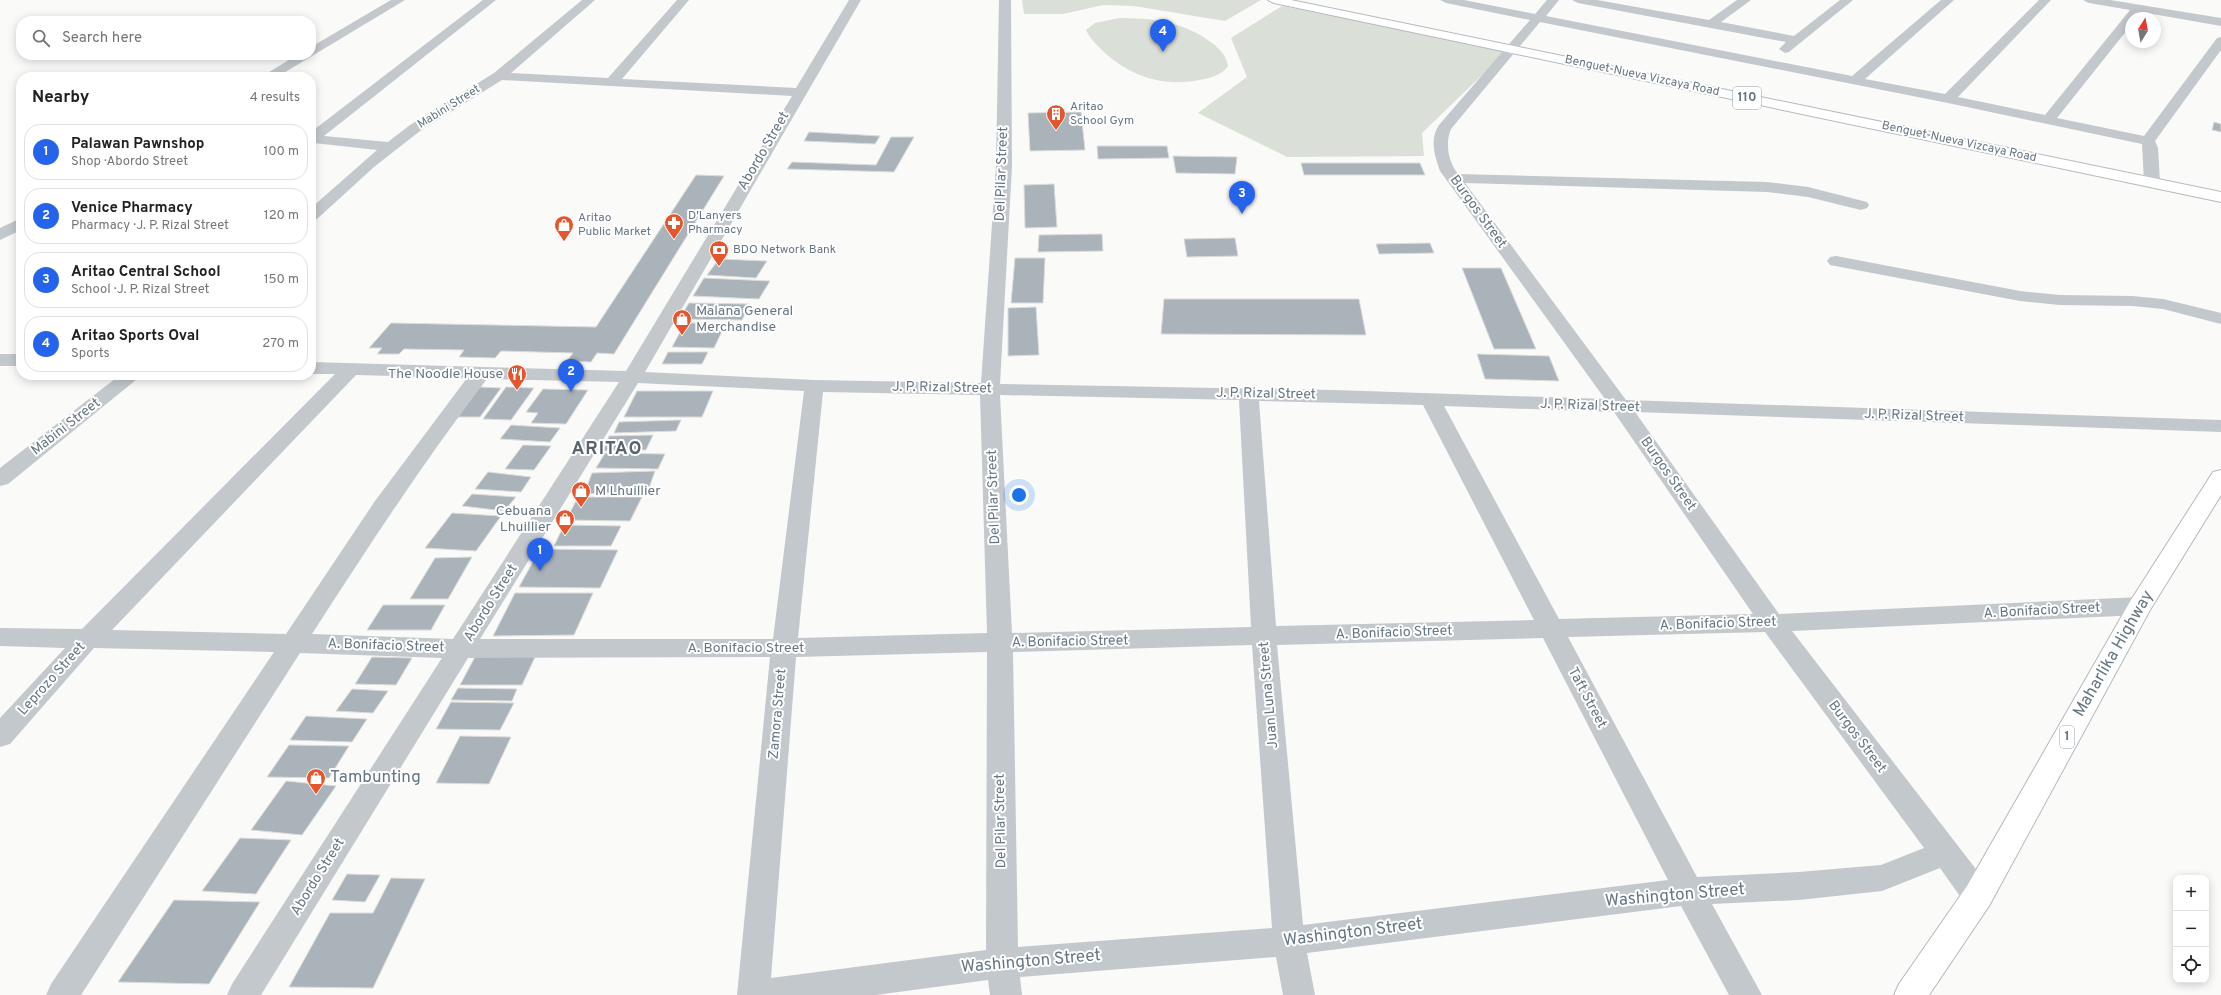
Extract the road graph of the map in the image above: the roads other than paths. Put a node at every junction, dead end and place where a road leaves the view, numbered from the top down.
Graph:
1 (399, 0) edge
2 (490, 0) edge
3 (588, 0) edge
4 (683, 0) edge
5 (855, 0) edge
6 (1005, 0) edge
7 (1274, 0) edge
8 (1446, 0) edge
9 (1553, 0) edge
10 (1578, 0) edge
11 (1745, 0) edge
12 (1847, 0) edge
13 (1948, 0) edge
14 (2045, 0) edge
15 (2089, 0) edge
16 (2138, 8) junction
17 (1536, 18) junction
18 (2221, 22) edge
19 (1711, 24) junction
20 (1796, 40) junction
21 (2221, 41) edge
22 (316, 49) edge
23 (1512, 49) junction
24 (297, 60) edge
25 (1767, 64) junction
26 (277, 72) edge
27 (499, 76) junction
28 (1854, 81) junction
29 (611, 83) junction
30 (799, 92) junction
31 (1948, 99) junction
32 (2049, 119) junction
33 (316, 135) edge
34 (316, 138) edge
35 (2148, 141) junction
36 (390, 147) junction
37 (1453, 178) junction
38 (2152, 182) junction
39 (2221, 197) edge
40 (1861, 205) dead end
41 (316, 212) edge
42 (16, 226) edge
43 (0, 235) edge
44 (1836, 261) dead end
45 (2221, 319) edge
46 (0, 360) edge
47 (16, 360) edge
48 (316, 368) edge
49 (350, 370) junction
50 (481, 373) junction
51 (632, 377) junction
52 (126, 380) edge
53 (814, 386) junction
54 (990, 389) junction
55 (1248, 394) junction
56 (1430, 399) junction
57 (1621, 407) junction
58 (2221, 426) edge
59 (2221, 477) edge
60 (0, 479) edge
61 (2140, 606) junction
62 (1772, 623) junction
63 (1550, 629) junction
64 (0, 637) edge
65 (1264, 637) junction
66 (88, 639) junction
67 (292, 643) junction
68 (1000, 644) junction
69 (462, 648) junction
70 (784, 648) junction
71 (0, 736) edge
72 (1944, 853) junction
73 (1689, 891) junction
74 (1978, 896) junction
75 (1289, 941) junction
76 (1002, 963) junction
77 (62, 995) edge
78 (243, 995) edge
79 (753, 995) edge
80 (758, 995) edge
81 (1006, 995) edge
82 (1299, 995) edge
83 (1746, 995) edge
84 (1910, 995) edge

1 - 22 street
2 - 33 street
3 - 27 street, Mabini Street
4 - 29 street
5 - 30 street, Abordo Street
6 - 54 street, Del Pilar Street
7 - 23 main road, Benguet-Nueva Vizcaya Road / 110
8 - 17 street
9 - 17 street, Burgos Street
10 - 19 street
11 - 19 street
12 - 20 street
13 - 28 street
14 - 31 street
15 - 16 street
16 - 18 street
16 - 32 street
17 - 23 street, Burgos Street
17 - 25 street
19 - 20 street
20 - 25 street
21 - 35 street
23 - 37 street, Burgos Street
23 - 38 main road, Benguet-Nueva Vizcaya Road / 110
24 - 26 street
25 - 28 street
27 - 29 street
27 - 36 street, Mabini Street
28 - 31 street
29 - 30 street
30 - 51 street, Abordo Street
31 - 32 street
32 - 35 street
34 - 36 street
35 - 38 street
36 - 41 street, Mabini Street
37 - 40 street
37 - 57 street, Burgos Street
38 - 39 main road, Benguet-Nueva Vizcaya Road / 110
42 - 43 street
44 - 45 street
46 - 47 street
48 - 49 street, J. P. Rizal Street
49 - 50 street, J. P. Rizal Street
49 - 66 street, Leprozo Street
50 - 51 street, J. P. Rizal Street
50 - 67 street
51 - 53 street, J. P. Rizal Street
51 - 69 street, Abordo Street
52 - 60 street, Mabini Street
53 - 54 street, J. P. Rizal Street
53 - 70 street, Zamora Street
54 - 55 street, J. P. Rizal Street
54 - 68 street, Del Pilar Street
55 - 56 street, J. P. Rizal Street
55 - 65 street, Juan Luna Street
56 - 57 street, J. P. Rizal Street
56 - 63 street, Taft Street
57 - 58 street, J. P. Rizal Street
57 - 62 street, Burgos Street
59 - 61 main road, Maharlika Highway / 1
61 - 62 street, A. Bonifacio Street
61 - 74 main road, Maharlika Highway / 1
62 - 63 street, A. Bonifacio Street
62 - 72 street, Burgos Street
63 - 65 street, A. Bonifacio Street
63 - 73 street, Taft Street
64 - 66 street, A. Bonifacio Street
65 - 68 street, A. Bonifacio Street
65 - 75 street, Juan Luna Street
66 - 67 street, A. Bonifacio Street
66 - 71 street, Leprozo Street
67 - 69 street, A. Bonifacio Street
67 - 77 street
68 - 70 street, A. Bonifacio Street
68 - 76 street, Del Pilar Street
69 - 70 street, A. Bonifacio Street
69 - 78 street, Abordo Street
70 - 79 street, Zamora Street
72 - 73 street, Washington Street
72 - 74 street, Burgos Street
73 - 75 street, Washington Street
73 - 83 street, Taft Street
74 - 84 main road, Maharlika Highway / 1
75 - 76 street, Washington Street
75 - 82 street, Juan Luna Street
76 - 80 street, Washington Street
76 - 81 street, Del Pilar Street

